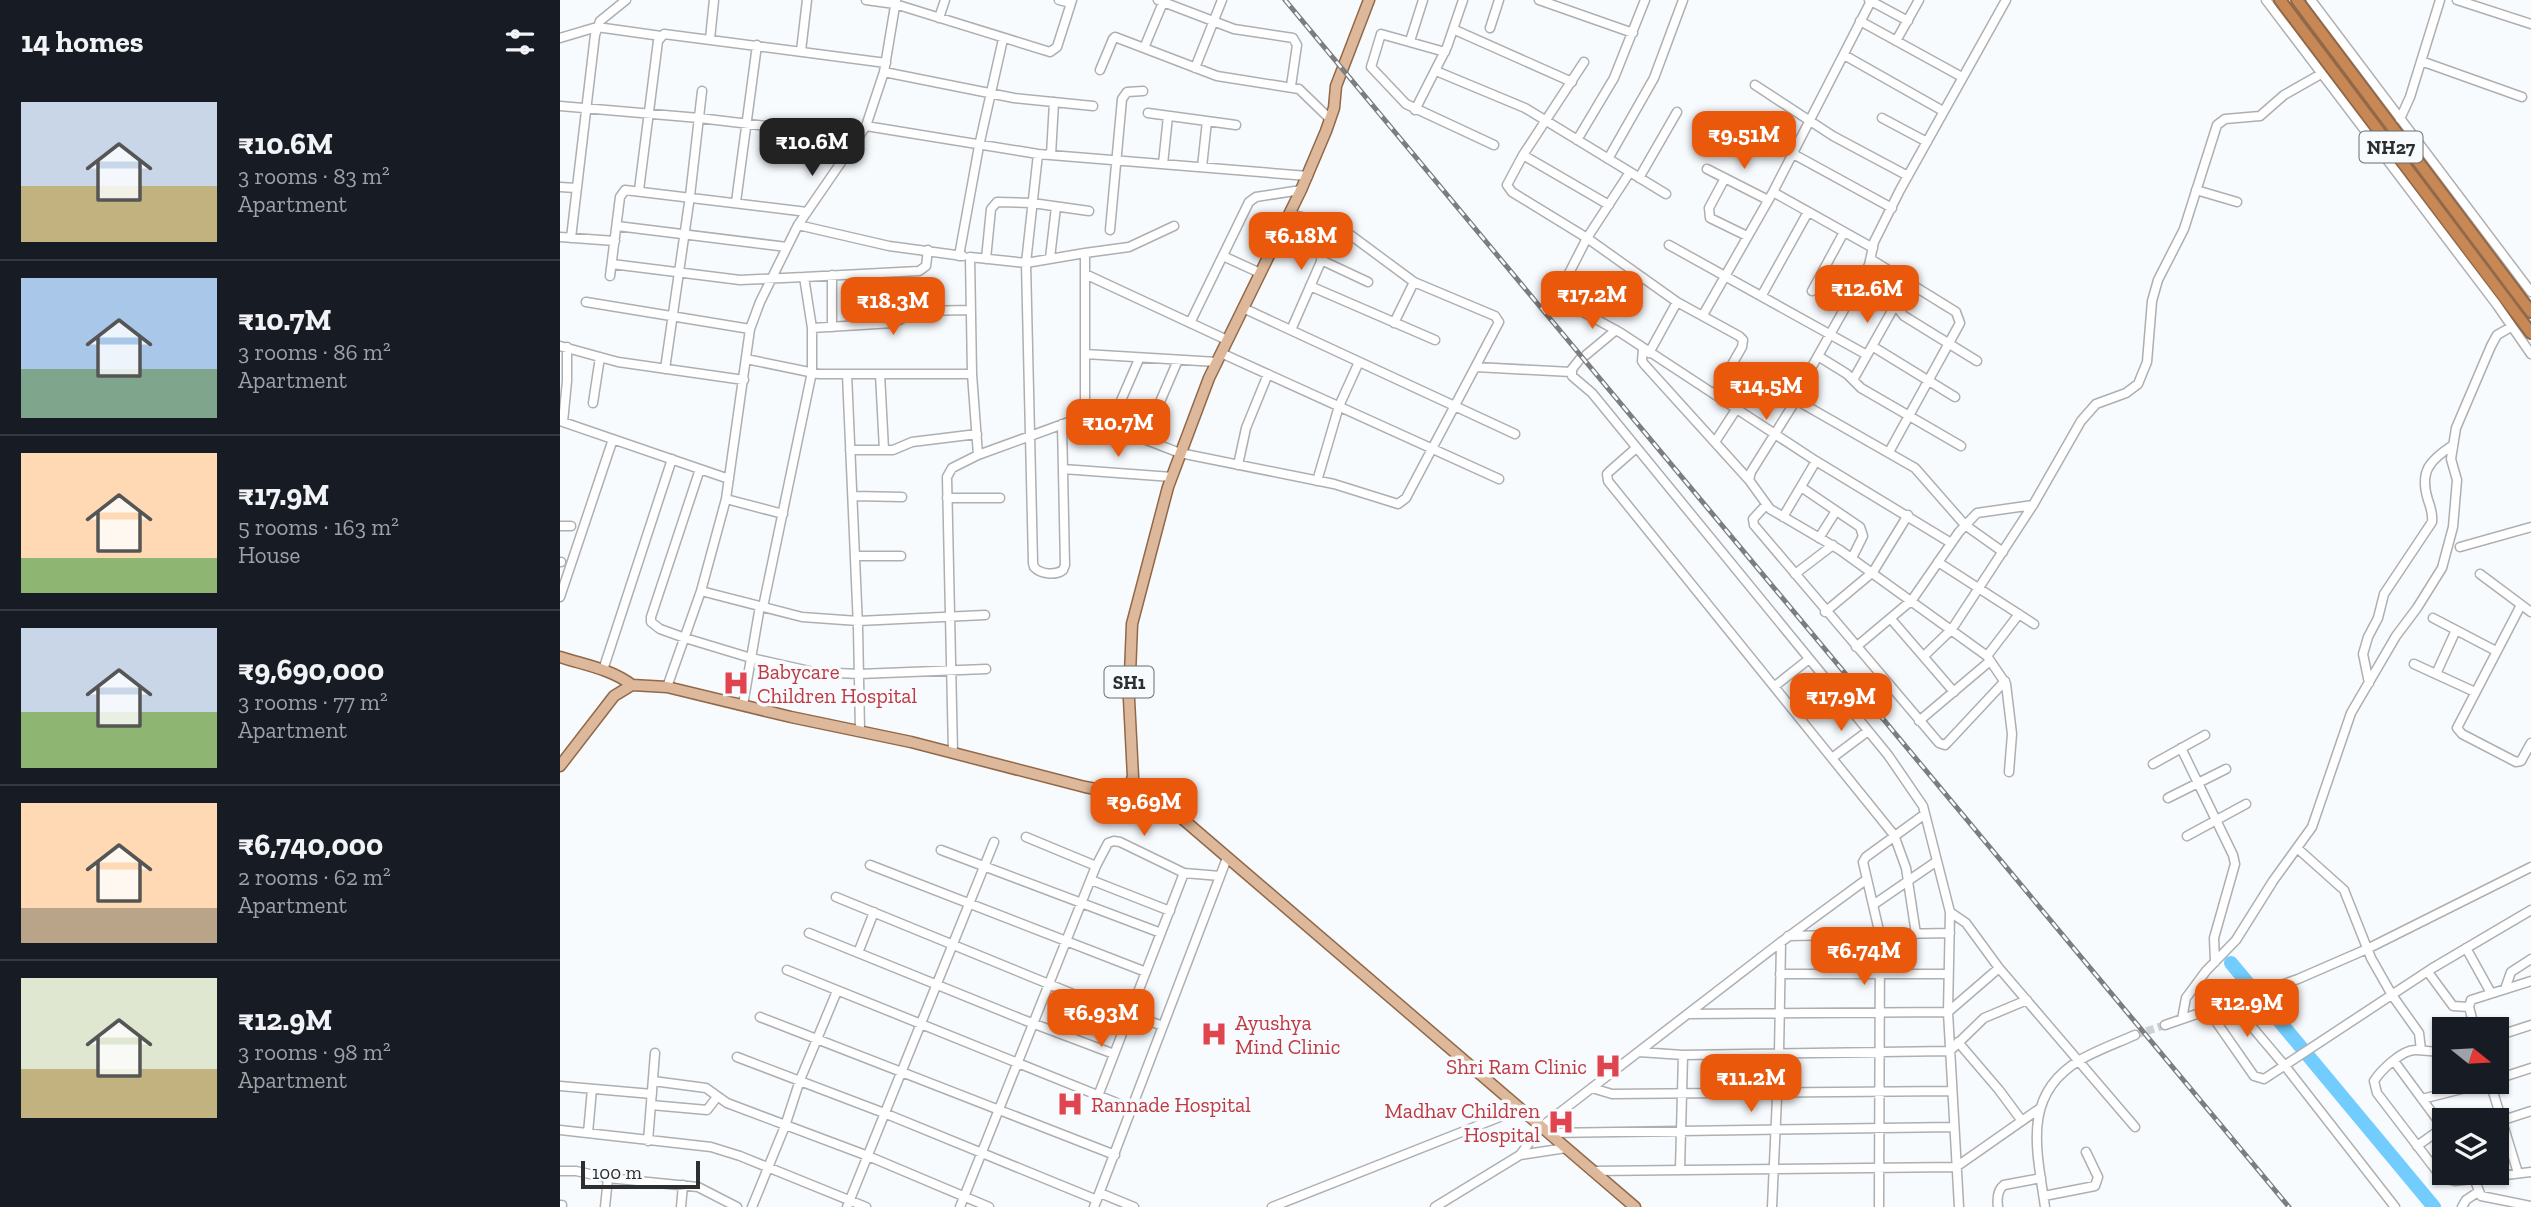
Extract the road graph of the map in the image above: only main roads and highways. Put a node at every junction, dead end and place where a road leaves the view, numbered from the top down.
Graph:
1 (1369, 0) edge
2 (2280, 0) edge
3 (2297, 0) edge
4 (2531, 312) edge
5 (2531, 333) edge
6 (560, 657) edge
7 (632, 685) junction
8 (560, 766) edge
9 (1127, 791) junction
10 (1635, 1207) edge

1 - 9 main road, SH1
2 - 5 highway, NH27
3 - 4 highway, NH27
6 - 7 main road
7 - 8 main road
7 - 9 main road
9 - 10 main road

